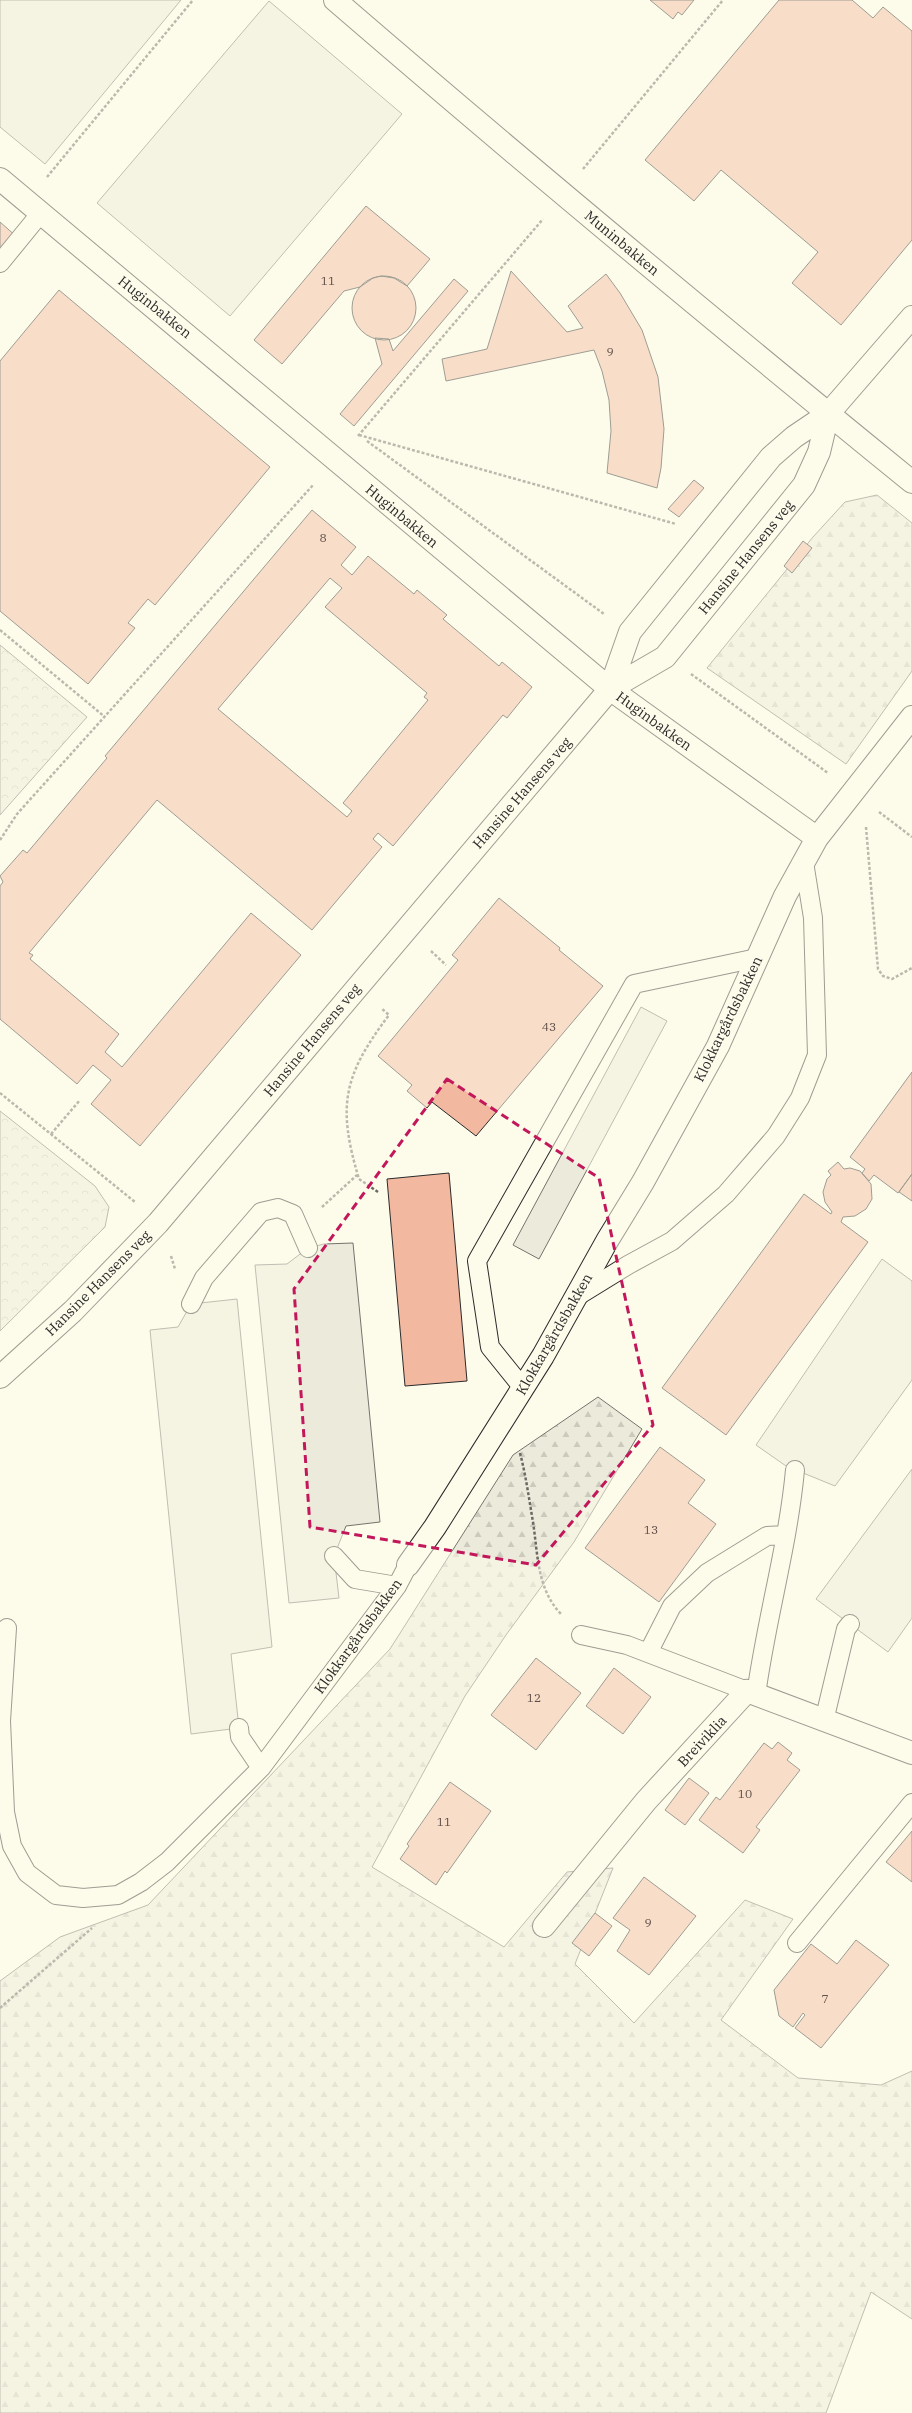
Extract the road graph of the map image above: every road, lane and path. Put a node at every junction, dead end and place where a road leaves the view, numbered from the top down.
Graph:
1 (193, 0) edge
2 (335, 0) edge
3 (723, 0) edge
4 (579, 175) dead end
5 (0, 179) edge
6 (34, 208) junction
7 (543, 218) dead end
8 (0, 263) edge
9 (912, 317) edge
10 (828, 414) junction
11 (359, 435) junction
12 (355, 440) dead end
13 (319, 478) dead end
14 (912, 482) edge
15 (680, 525) dead end
16 (608, 616) dead end
17 (0, 630) edge
18 (687, 670) dead end
19 (610, 689) junction
20 (105, 717) junction
21 (912, 717) edge
22 (835, 778) dead end
23 (878, 811) dead end
24 (864, 823) dead end
25 (912, 837) edge
26 (817, 838) junction
27 (0, 840) edge
28 (804, 862) junction
29 (430, 950) dead end
30 (757, 958) junction
31 (446, 965) dead end
32 (912, 968) edge
33 (379, 1007) dead end
34 (0, 1093) edge
35 (80, 1100) dead end
36 (51, 1134) junction
37 (357, 1175) junction
38 (378, 1192) dead end
39 (136, 1202) dead end
40 (299, 1226) junction
41 (308, 1248) dead end
42 (576, 1297) junction
43 (191, 1304) dead end
44 (0, 1378) edge
45 (523, 1388) junction
46 (505, 1416) junction
47 (795, 1470) dead end
48 (785, 1535) junction
49 (334, 1556) dead end
50 (408, 1565) joint
51 (397, 1586) junction
52 (850, 1624) dead end
53 (7, 1628) dead end
54 (581, 1635) joint
55 (648, 1653) junction
56 (752, 1693) junction
57 (824, 1721) junction
58 (239, 1728) dead end
59 (912, 1753) edge
60 (261, 1768) junction
61 (2, 1772) edge
62 (912, 1803) edge
63 (118, 1895) junction
64 (544, 1926) dead end
65 (797, 1943) dead end
66 (0, 2008) edge

1 - 6 path
2 - 10 street, Muninbakken
3 - 4 path
5 - 6 street, Huginbakken
6 - 8 lane
6 - 19 street, Huginbakken
7 - 11 path
9 - 10 street, Hansine Hansens veg
10 - 14 street, Muninbakken
10 - 19 street, Hansine Hansens veg
10 - 19 street, Hansine Hansens veg
11 - 12 path
11 - 15 path
11 - 16 path
13 - 20 path
17 - 20 path
18 - 22 path
19 - 26 street, Huginbakken
19 - 44 street, Hansine Hansens veg
20 - 27 path
21 - 26 street, Klokkargårdsbakken
23 - 25 path
24 - 32 path
26 - 28 street, Klokkargårdsbakken
28 - 30 street, Klokkargårdsbakken
28 - 42 lane
29 - 31 path
30 - 42 street, Klokkargårdsbakken
30 - 45 lane
33 - 37 path
34 - 36 path
35 - 36 path
36 - 39 path
37 - 38 path
37 - 40 path
40 - 41 lane
40 - 43 lane
42 - 45 street, Klokkargårdsbakken
45 - 46 street, Klokkargårdsbakken
46 - 50 street, Klokkargårdsbakken
46 - 54 path
47 - 48 lane
48 - 55 lane
48 - 56 lane
49 - 51 lane
50 - 51 lane, Klokkargårdsbakken
51 - 60 lane, Klokkargårdsbakken
52 - 57 lane
53 - 61 lane
54 - 55 lane
55 - 56 lane
56 - 57 street
56 - 64 street, Breiviklia
57 - 59 street
58 - 60 lane
60 - 63 lane, Klokkargårdsbakken
61 - 63 lane
62 - 65 lane
63 - 66 path

